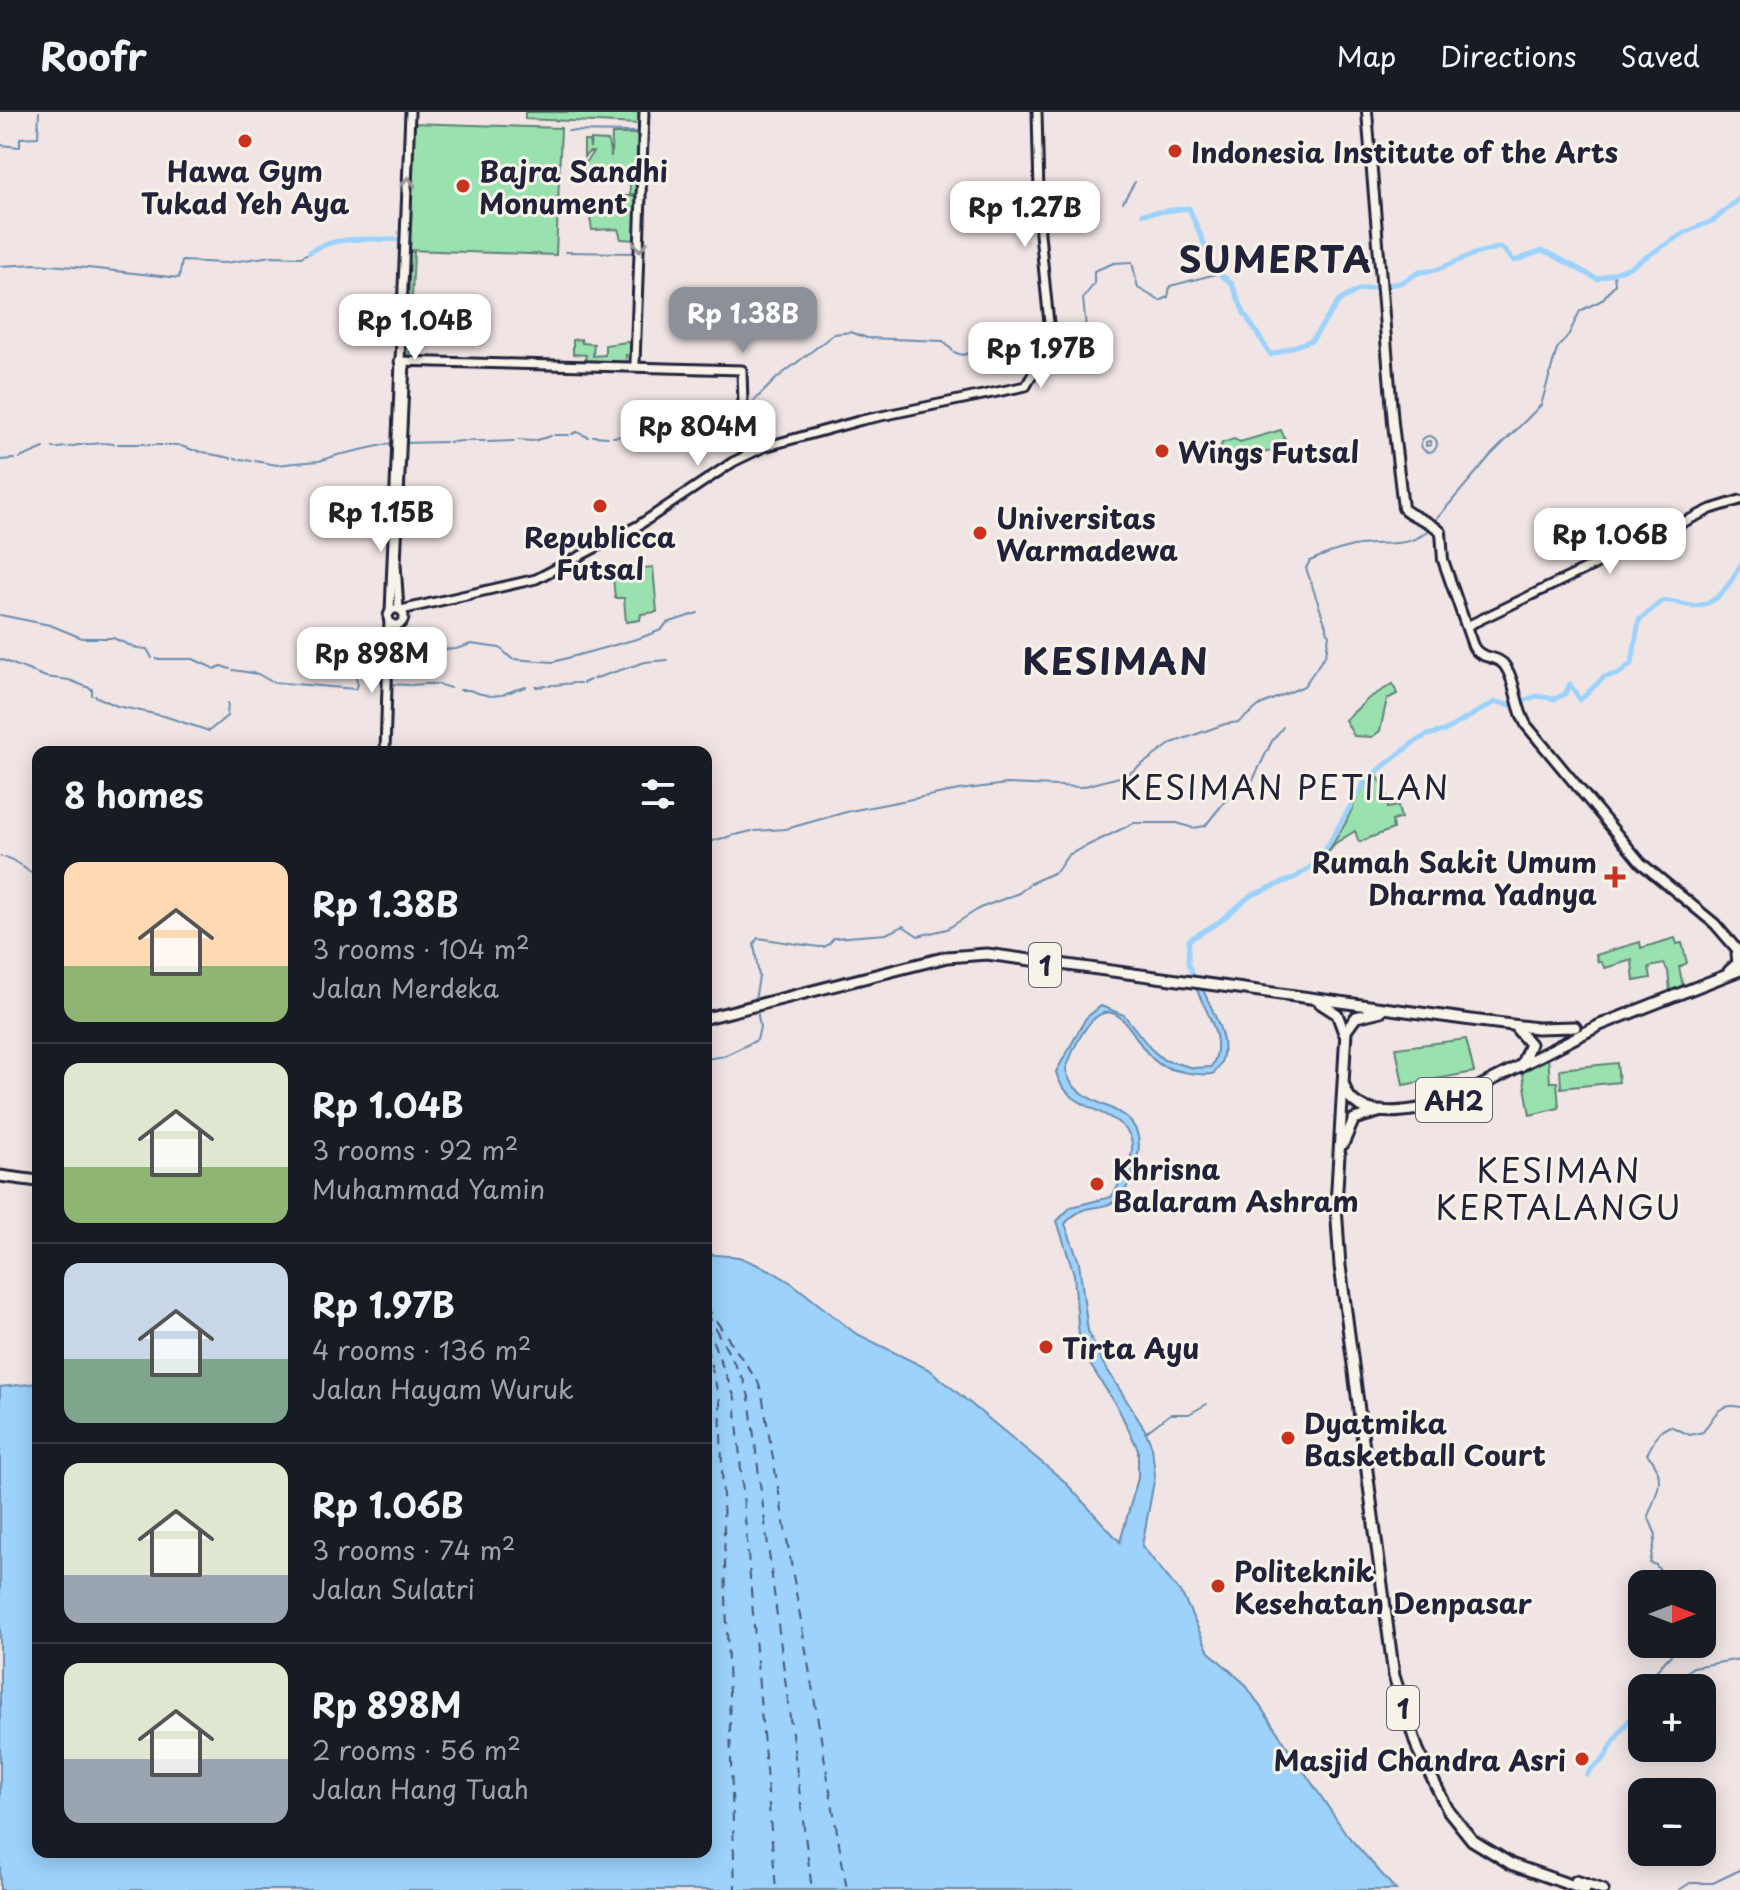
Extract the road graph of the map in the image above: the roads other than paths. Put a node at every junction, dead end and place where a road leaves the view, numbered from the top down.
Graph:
1 (410, 112) edge
2 (644, 112) edge
3 (1037, 112) edge
4 (1367, 112) edge
5 (403, 363) junction
6 (635, 367) junction
7 (747, 454) junction
8 (1740, 500) edge
9 (414, 606) junction
10 (395, 613) junction
11 (401, 622) junction
12 (1467, 626) junction
13 (389, 640) junction
14 (385, 746) edge
15 (1739, 954) edge
16 (1737, 970) edge
17 (1202, 985) junction
18 (1674, 994) junction
19 (1344, 1004) junction
20 (1381, 1011) junction
21 (712, 1018) edge
22 (1575, 1027) junction
23 (1517, 1029) junction
24 (1344, 1044) junction
25 (1343, 1066) junction
26 (1520, 1067) junction
27 (1382, 1111) junction
28 (0, 1174) edge
29 (1340, 1176) junction
30 (32, 1177) edge
31 (1367, 1439) junction
32 (1531, 1869) junction
33 (1560, 1879) junction
34 (1585, 1890) edge
35 (1603, 1890) edge

5 -> 1 main road
2 -> 6 main road
3 - 7 main road
4 - 12 main road
5 - 6 main road
5 - 10 main road
6 - 7 main road
7 - 9 main road
8 - 12 main road
9 - 10 main road
9 - 11 main road
10 - 11 main road
10 - 11 main road
10 - 13 main road
11 - 13 main road
12 - 15 main road
13 - 14 main road
15 - 16 highway
16 - 18 highway
17 - 19 highway, 1
17 - 21 highway, 1
17 - 24 highway, 1
18 - 22 highway
18 - 26 highway
19 - 20 highway, 1
19 - 22 highway
20 - 23 highway
20 - 24 highway
22 - 23 highway
23 - 26 highway
24 - 25 highway
25 - 27 highway
25 - 29 highway, 1
26 - 27 highway, AH2
27 - 29 highway, 1
28 - 30 highway
29 - 31 highway, 1
29 - 31 highway, 1
31 - 32 highway, 1
31 - 32 highway, 1
32 - 33 highway, 1
33 - 34 highway, 1
33 - 35 highway, 1

